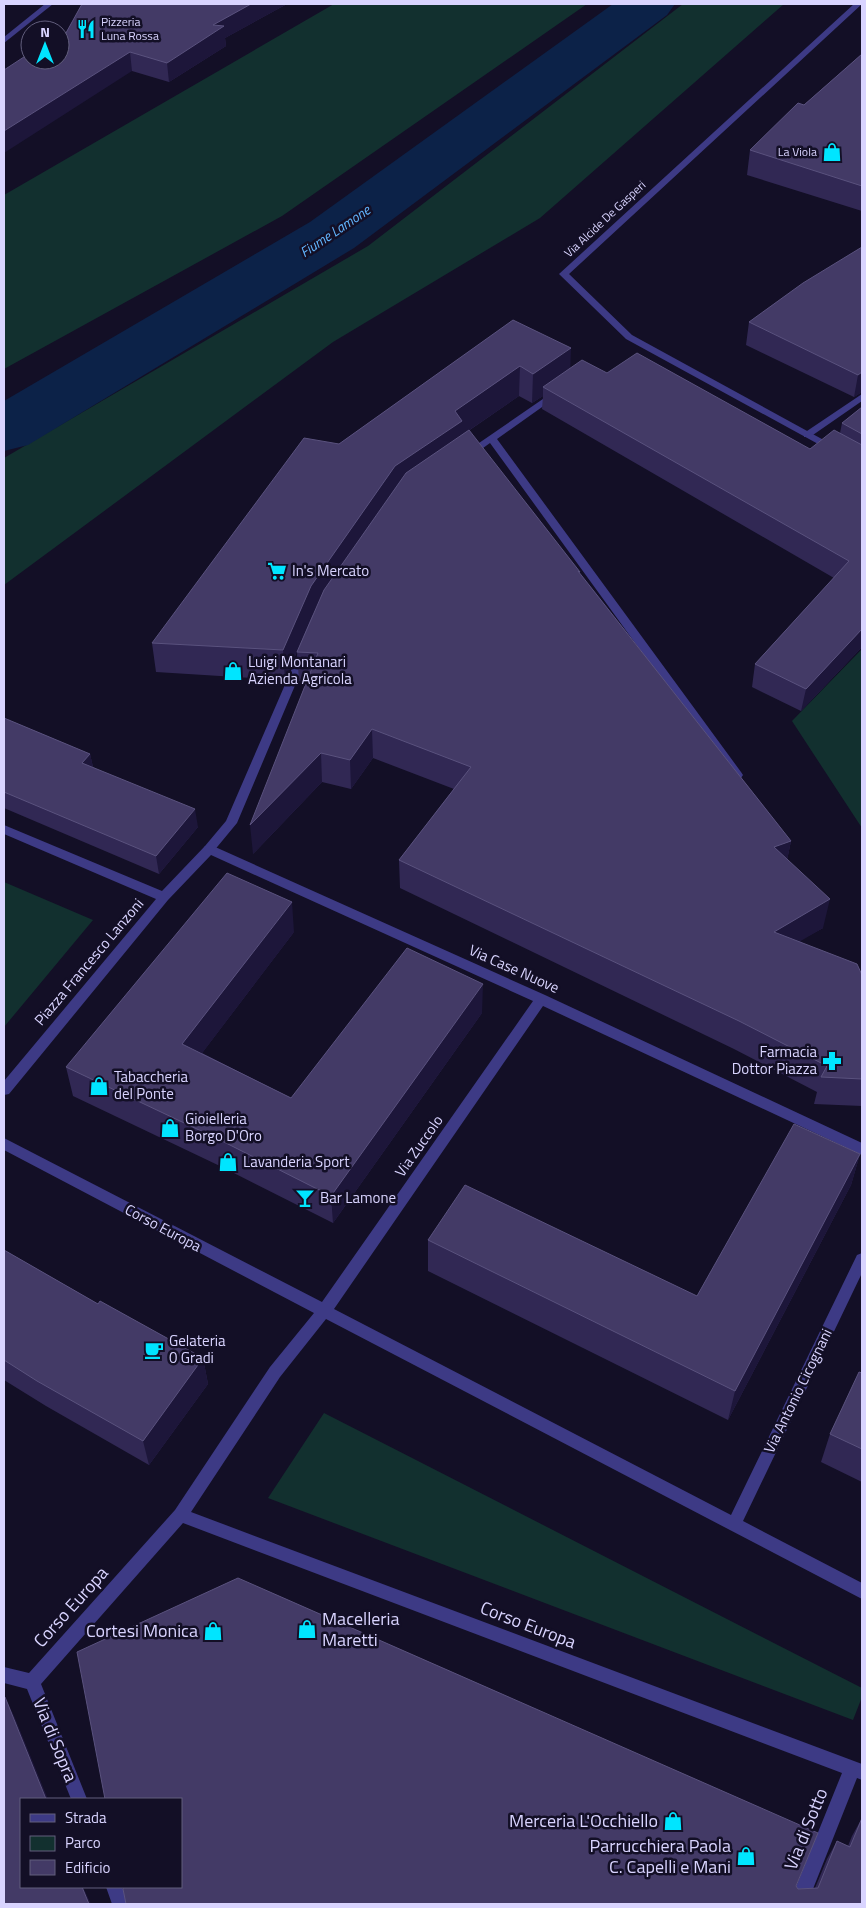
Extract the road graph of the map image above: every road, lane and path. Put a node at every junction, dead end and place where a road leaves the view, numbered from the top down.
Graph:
1 (49, 4) edge
2 (858, 4) edge
3 (4, 41) edge
4 (569, 384) edge
5 (862, 397) edge
6 (808, 435) junction
7 (491, 438) junction
8 (458, 460) edge
9 (862, 465) edge
10 (311, 635) edge
11 (746, 786) edge
12 (4, 829) edge
13 (209, 850) junction
14 (164, 897) junction
15 (542, 999) junction
16 (4, 1090) edge
17 (4, 1144) edge
18 (862, 1149) edge
19 (862, 1259) edge
20 (323, 1312) junction
21 (180, 1515) junction
22 (734, 1524) junction
23 (862, 1591) edge
24 (4, 1675) edge
25 (32, 1682) junction
26 (857, 1771) edge
27 (79, 1798) edge
28 (114, 1888) edge
29 (121, 1904) edge
30 (798, 1904) edge

1 - 3 street
2 - 6 street, Via Alcide De Gasperi
4 - 7 street
5 - 6 street
6 - 9 street, Via Alcide De Gasperi
7 - 8 street
7 - 11 street
10 - 13 street
12 - 14 street, Piazza Francesco Lanzoni
13 - 14 street
13 - 15 street, Via Case Nuove
14 - 16 street, Piazza Francesco Lanzoni
15 - 18 street, Via Case Nuove
15 - 20 street, Via Zuccolo
17 - 20 street, Corso Europa
19 - 22 street, Via Antonio Cicognani
20 - 21 street, Corso Europa
20 - 22 street, Corso Europa
21 - 25 street, Corso Europa
21 - 26 street, Corso Europa
22 - 23 street, Corso Europa
24 - 25 street
25 - 27 street, Via di Sopra
26 - 30 street, Via di Sotto
28 - 29 street

